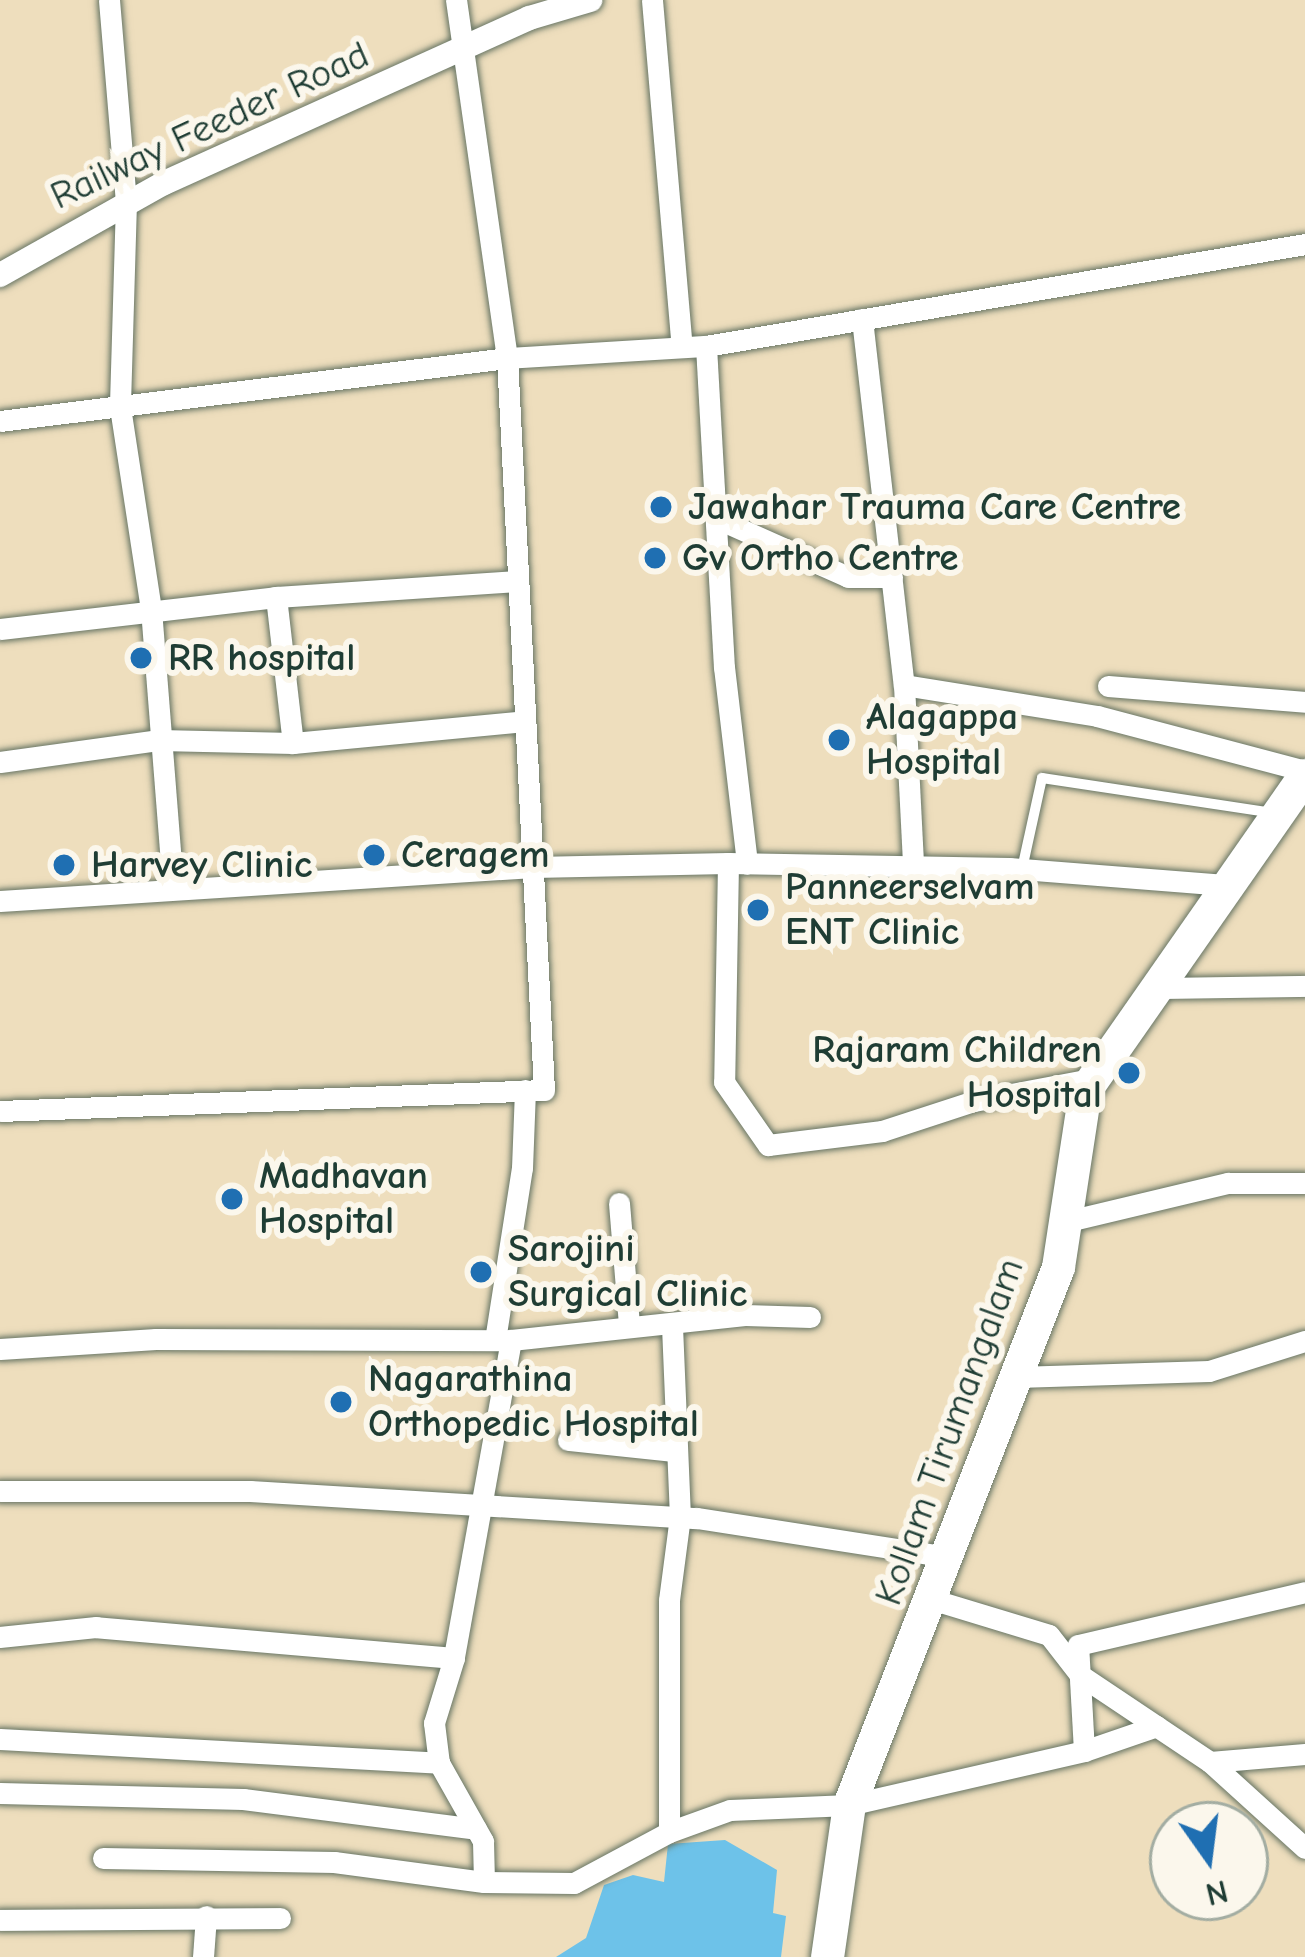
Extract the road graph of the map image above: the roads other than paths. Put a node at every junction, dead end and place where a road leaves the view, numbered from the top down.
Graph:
1 (109, 0) edge
2 (456, 0) edge
3 (590, 0) edge
4 (652, 0) edge
5 (463, 47) junction
6 (126, 202) junction
7 (1305, 244) edge
8 (0, 274) edge
9 (862, 319) junction
10 (706, 346) junction
11 (682, 347) junction
12 (507, 358) junction
13 (120, 407) junction
14 (0, 421) edge
15 (718, 519) junction
16 (892, 577) junction
17 (518, 581) junction
18 (276, 597) junction
19 (151, 609) junction
20 (0, 629) edge
21 (904, 685) junction
22 (1108, 686) dead end
23 (1305, 702) edge
24 (525, 721) junction
25 (160, 740) junction
26 (293, 743) junction
27 (0, 762) edge
28 (1305, 773) edge
29 (1277, 814) junction
30 (738, 864) junction
31 (914, 864) junction
32 (533, 867) junction
33 (1022, 869) junction
34 (1225, 886) junction
35 (173, 889) junction
36 (0, 901) edge
37 (1305, 986) edge
38 (1155, 988) junction
39 (1092, 1079) junction
40 (525, 1090) junction
41 (0, 1111) edge
42 (1305, 1183) edge
43 (619, 1203) dead end
44 (1064, 1222) junction
45 (810, 1317) dead end
46 (629, 1325) junction
47 (672, 1326) junction
48 (503, 1340) junction
49 (1305, 1341) edge
50 (0, 1349) edge
51 (1017, 1377) junction
52 (568, 1440) dead end
53 (675, 1451) junction
54 (0, 1491) edge
55 (483, 1507) junction
56 (680, 1517) junction
57 (950, 1557) junction
58 (1305, 1592) edge
59 (934, 1600) junction
60 (0, 1637) edge
61 (454, 1658) junction
62 (1080, 1675) junction
63 (1157, 1726) junction
64 (0, 1739) edge
65 (1084, 1751) junction
66 (1305, 1754) edge
67 (1210, 1762) junction
68 (440, 1763) junction
69 (0, 1793) edge
70 (849, 1804) junction
71 (476, 1829) junction
72 (669, 1832) junction
73 (1305, 1848) edge
74 (104, 1858) dead end
75 (484, 1882) junction
76 (206, 1916) junction
77 (280, 1918) dead end
78 (0, 1920) edge
79 (203, 1957) edge
80 (827, 1957) edge

1 - 6 street
2 - 5 street
3 - 5 street, Railway Feeder Road
4 - 11 street
5 - 6 street, Railway Feeder Road
5 - 12 street
6 - 8 street, Railway Feeder Road
6 - 13 street
7 - 9 street
9 - 10 street
9 - 16 street
10 - 11 street
10 - 15 street
11 - 12 street
12 - 13 street
12 - 17 street
13 - 14 street
13 - 19 street
15 - 16 street
15 - 30 street
16 - 21 street
17 - 18 street
17 - 24 street
18 - 19 street
18 - 26 street
19 - 20 street
19 - 25 street
21 - 28 street
21 - 31 street
22 - 23 street
24 - 26 street
24 - 32 street
25 - 26 street
25 - 27 street
25 - 35 street
28 - 29 highway, Kollam Tirumangalam
29 - 33 lane
29 - 34 highway, Kollam Tirumangalam
30 - 31 street
30 - 32 street
30 - 39 street
31 - 33 street
32 - 35 street
32 - 40 street
33 - 34 street
34 - 38 highway, Kollam Tirumangalam
35 - 36 street
37 - 38 street
38 - 39 highway, Kollam Tirumangalam
39 - 44 highway, Kollam Tirumangalam
40 - 41 street
40 - 48 street
42 - 44 street
43 - 46 street
44 - 51 highway, Kollam Tirumangalam
45 - 47 street
46 - 47 street
46 - 48 street
47 - 53 street
48 - 50 street
48 - 55 street
49 - 51 street
51 - 57 highway, Kollam Tirumangalam
52 - 53 street
53 - 56 street
54 - 55 street
55 - 56 street
55 - 61 street
56 - 57 street
56 - 72 street
57 - 59 highway, Kollam Tirumangalam
58 - 62 street
59 - 62 street
59 - 70 highway, Kollam Tirumangalam
60 - 61 street
61 - 68 street
62 - 63 street
62 - 65 street
63 - 65 street
63 - 67 street
64 - 68 street
65 - 70 street
66 - 67 street
67 - 73 street
68 - 71 street
69 - 71 street
70 - 72 street
70 - 80 highway, Kollam Tirumangalam
71 - 75 street
72 - 75 street
74 - 75 street
76 - 77 street
76 - 78 street
76 - 79 street

